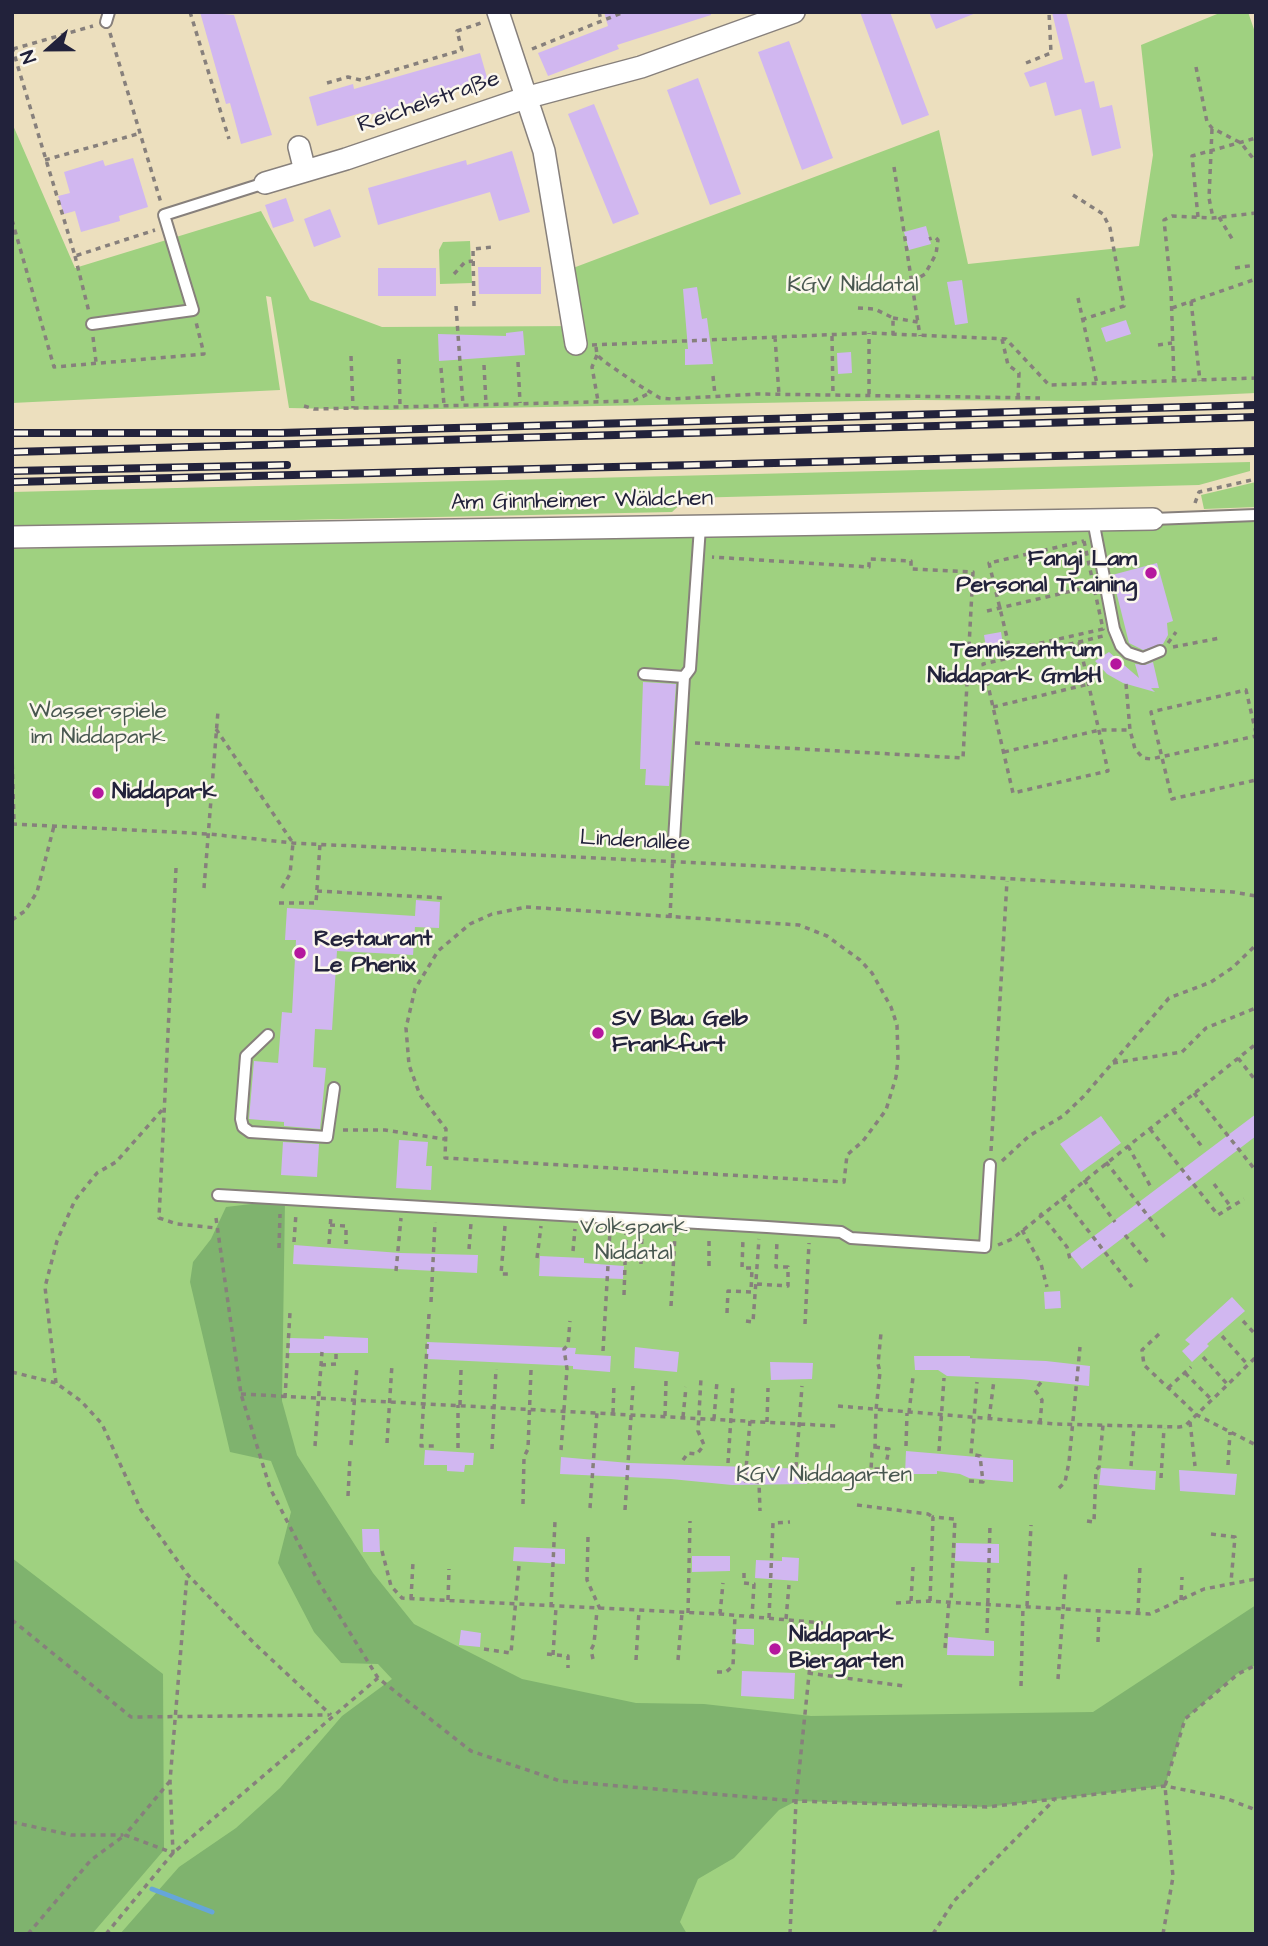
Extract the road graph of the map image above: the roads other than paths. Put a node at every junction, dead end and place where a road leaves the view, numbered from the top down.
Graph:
1 (794, 12) edge
2 (499, 15) edge
3 (525, 98) junction
4 (299, 148) dead end
5 (305, 171) junction
6 (265, 183) joint
7 (92, 324) dead end
8 (586, 345) road end
9 (1256, 515) edge
10 (1153, 519) joint
11 (1093, 520) junction
12 (700, 527) junction
13 (12, 537) edge
14 (1162, 650) road end
15 (644, 674) dead end
16 (684, 677) junction
17 (674, 840) road end
18 (268, 1035) dead end
19 (334, 1088) dead end
20 (990, 1168) road end
21 (218, 1195) dead end

1 - 3 street
2 - 3 street, Reichelstraße
3 - 5 street, Reichelstraße
3 - 8 street
4 - 5 street
5 - 6 street, Reichelstraße
6 - 7 lane
9 - 10 lane
10 - 11 street, Am Ginnheimer Wäldchen
11 - 12 street, Am Ginnheimer Wäldchen
11 - 14 lane
12 - 13 street, Am Ginnheimer Wäldchen
12 - 16 lane
15 - 16 lane
16 - 17 lane
18 - 19 lane
20 - 21 lane

